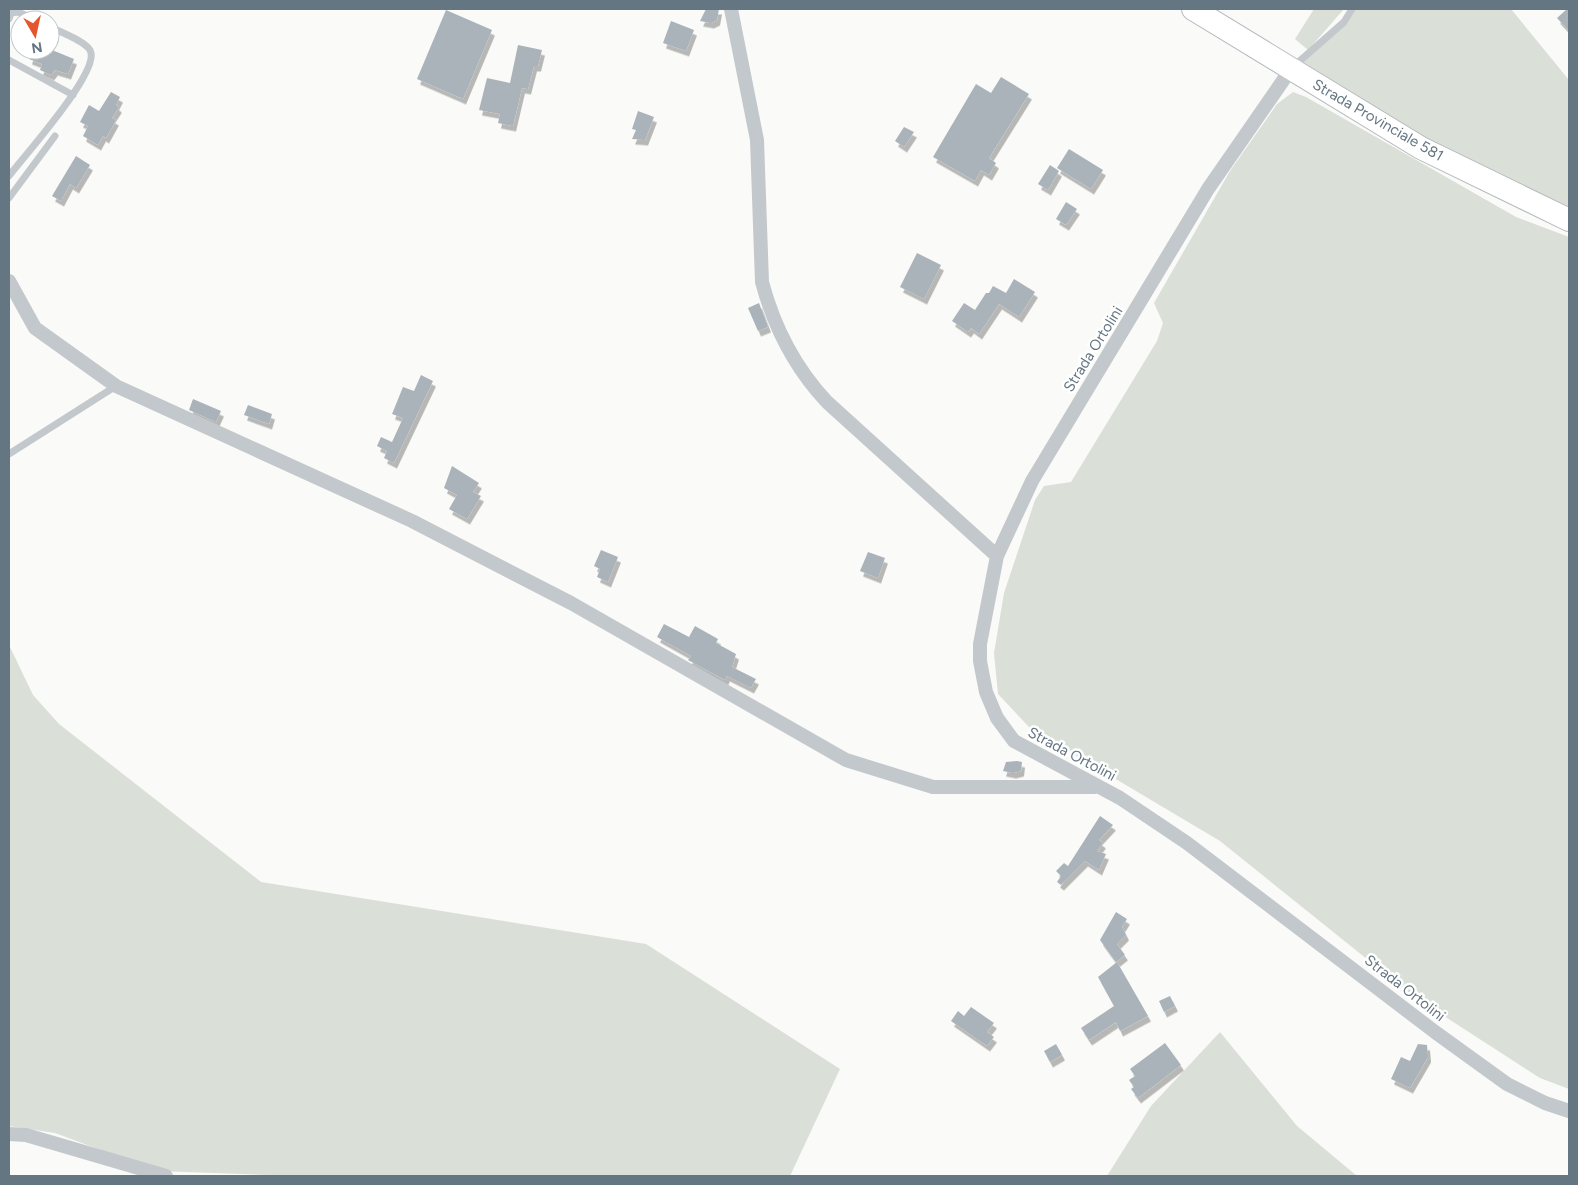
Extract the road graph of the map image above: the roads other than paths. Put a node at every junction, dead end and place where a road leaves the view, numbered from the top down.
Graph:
1 (731, 9) edge
2 (1193, 9) edge
3 (1352, 9) edge
4 (60, 32) edge
5 (9, 60) edge
6 (1291, 69) junction
7 (73, 95) junction
8 (55, 136) dead end
9 (9, 176) edge
10 (9, 198) edge
11 (1569, 220) edge
12 (9, 281) edge
13 (116, 386) junction
14 (9, 454) edge
15 (996, 556) junction
16 (1098, 787) junction
17 (1569, 1111) edge
18 (9, 1134) edge
19 (166, 1176) edge

1 - 15 street
2 - 6 main road, Strada Provinciale 581
3 - 6 lane
4 - 7 lane
5 - 7 lane
6 - 11 main road, Strada Provinciale 581
6 - 15 street, Strada Ortolini
7 - 9 lane
8 - 10 lane
12 - 13 street
13 - 14 lane
13 - 16 street
15 - 16 street, Strada Ortolini
16 - 17 street, Strada Ortolini
18 - 19 street

